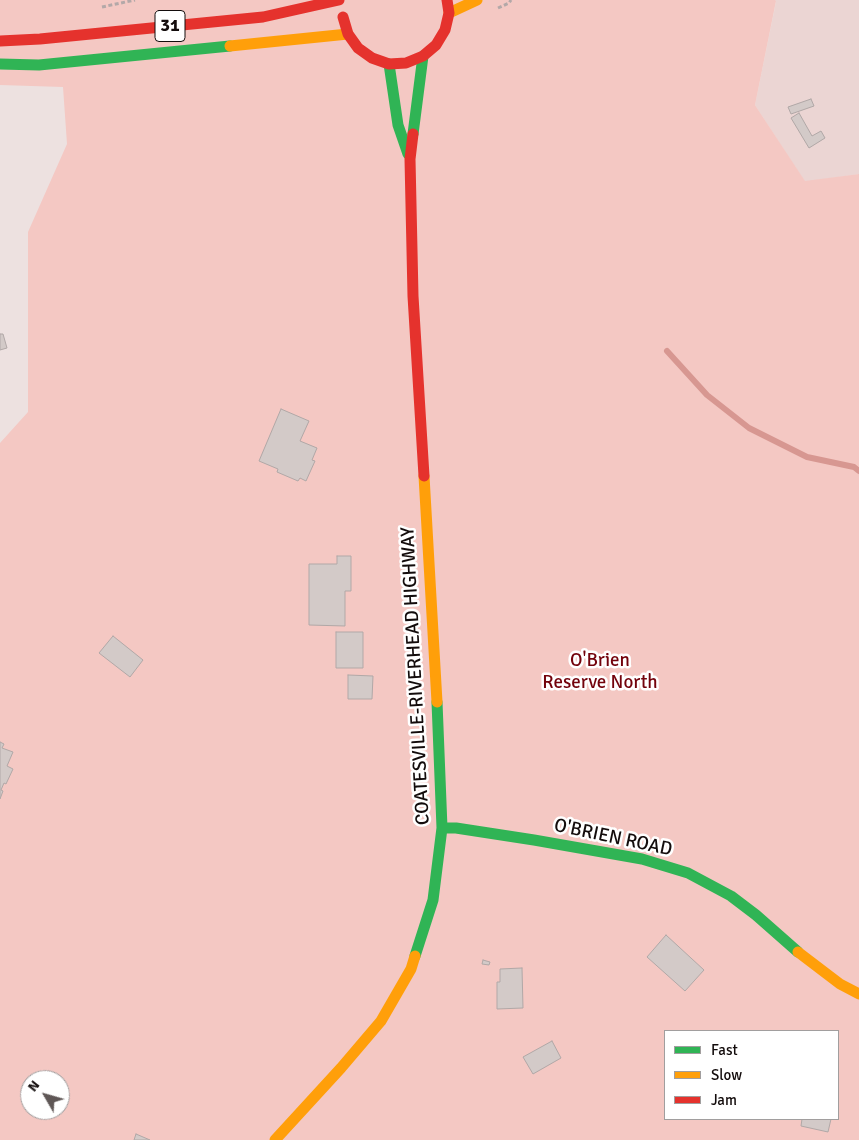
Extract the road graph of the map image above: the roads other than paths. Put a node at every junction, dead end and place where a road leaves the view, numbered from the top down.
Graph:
1 (339, 0) edge
2 (344, 0) edge
3 (447, 0) edge
4 (477, 0) edge
5 (449, 14) junction
6 (348, 34) junction
7 (0, 41) edge
8 (422, 56) junction
9 (0, 64) edge
10 (389, 64) junction
11 (410, 159) junction
12 (442, 828) junction
13 (859, 994) edge
14 (275, 1140) edge

1 - 7 main road, 31
2 - 6 main road
3 - 5 main road
4 - 5 main road
5 - 8 main road
6 - 9 main road
6 - 10 main road
8 - 10 main road
8 - 11 main road, COATESVILLE-RIVERHEAD HIGHWAY
10 - 11 main road, COATESVILLE-RIVERHEAD HIGHWAY
11 - 12 main road, COATESVILLE-RIVERHEAD HIGHWAY
12 - 13 main road, O'BRIEN ROAD
12 - 14 main road, COATESVILLE-RIVERHEAD HIGHWAY

